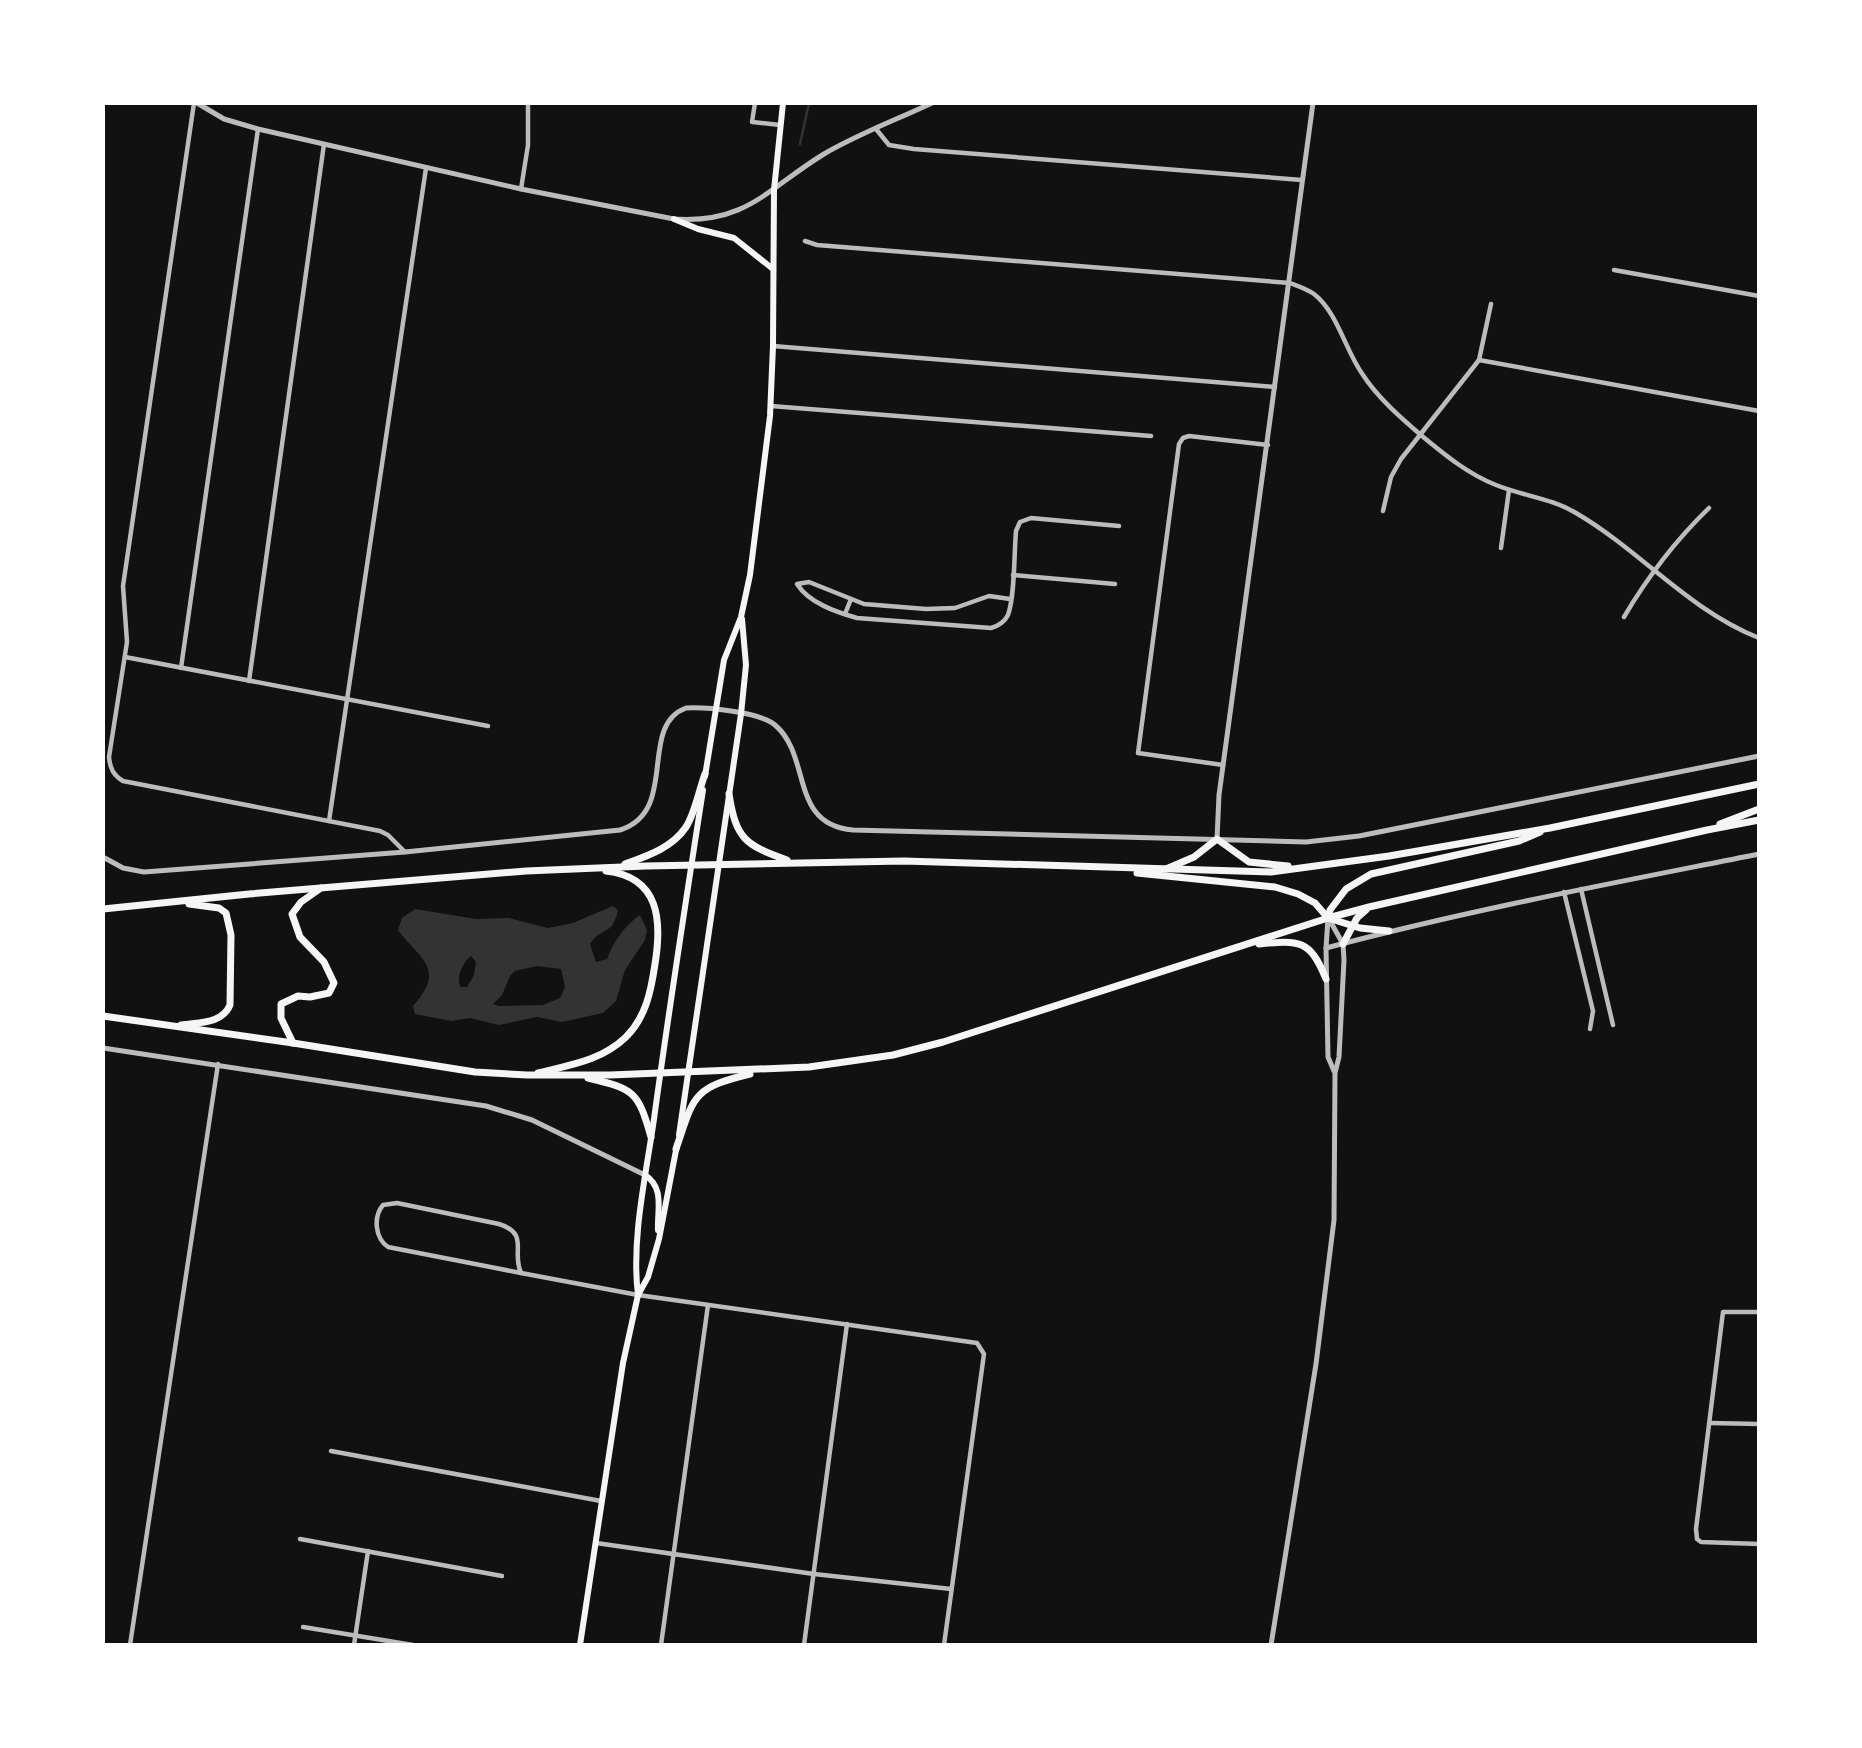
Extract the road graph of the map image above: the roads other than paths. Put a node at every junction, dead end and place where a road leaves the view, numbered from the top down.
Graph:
1 (196, 103) edge
2 (528, 103) edge
3 (755, 103) edge
4 (783, 103) edge
5 (932, 103) edge
6 (1313, 103) edge
7 (780, 125) junction
8 (258, 129) junction
9 (876, 129) junction
10 (324, 144) junction
11 (426, 168) junction
12 (1302, 180) junction
13 (521, 189) junction
14 (774, 190) junction
15 (674, 219) junction
16 (805, 241) dead end
17 (774, 270) junction
18 (1615, 270) dead end
19 (1290, 283) junction
20 (1759, 296) edge
21 (1490, 304) dead end
22 (774, 346) junction
23 (1479, 360) junction
24 (1276, 387) junction
25 (771, 407) junction
26 (1759, 411) edge
27 (1420, 435) junction
28 (1152, 436) dead end
29 (1268, 445) junction
30 (1509, 490) junction
31 (1709, 508) dead end
32 (1383, 511) dead end
33 (1119, 526) dead end
34 (1501, 548) dead end
35 (1655, 572) junction
36 (1013, 575) junction
37 (1115, 584) dead end
38 (851, 599) junction
39 (1010, 599) junction
40 (845, 614) junction
41 (741, 617) junction
42 (1624, 617) dead end
43 (1759, 638) edge
44 (125, 657) junction
45 (181, 668) junction
46 (248, 681) junction
47 (348, 699) junction
48 (715, 710) junction
49 (741, 714) junction
50 (488, 726) dead end
51 (1759, 756) edge
52 (1223, 765) junction
53 (705, 774) junction
54 (1759, 784) edge
55 (729, 794) junction
56 (1759, 809) edge
57 (1759, 820) edge
58 (329, 821) junction
59 (1550, 828) junction
60 (1707, 830) junction
61 (1217, 839) junction
62 (405, 852) junction
63 (1759, 854) edge
64 (103, 857) edge
65 (794, 862) junction
66 (719, 864) junction
67 (691, 865) junction
68 (616, 867) junction
69 (1074, 867) junction
70 (1296, 867) junction
71 (582, 869) junction
72 (1163, 870) junction
73 (321, 888) junction
74 (1581, 889) junction
75 (1564, 892) junction
76 (175, 903) junction
77 (1369, 907) junction
78 (103, 911) edge
79 (1328, 918) junction
80 (1353, 926) junction
81 (1389, 931) junction
82 (1343, 944) junction
83 (1245, 945) junction
84 (1326, 948) junction
85 (1326, 979) junction
86 (103, 1016) edge
87 (1613, 1025) dead end
88 (174, 1026) junction
89 (1590, 1029) dead end
90 (293, 1043) junction
91 (103, 1048) edge
92 (218, 1064) junction
93 (766, 1070) junction
94 (660, 1073) junction
95 (688, 1073) junction
96 (1335, 1073) junction
97 (527, 1076) junction
98 (577, 1076) junction
99 (651, 1137) junction
100 (676, 1149) junction
101 (645, 1175) junction
102 (659, 1239) junction
103 (521, 1273) junction
104 (638, 1295) junction
105 (708, 1305) junction
106 (1759, 1312) edge
107 (848, 1324) junction
108 (1710, 1423) junction
109 (1759, 1423) edge
110 (331, 1451) dead end
111 (601, 1501) junction
112 (300, 1539) dead end
113 (595, 1543) junction
114 (1759, 1544) edge
115 (368, 1551) junction
116 (674, 1555) junction
117 (814, 1574) junction
118 (502, 1576) dead end
119 (952, 1589) junction
120 (303, 1627) dead end
121 (356, 1635) junction
122 (130, 1645) edge
123 (355, 1645) edge
124 (413, 1645) edge
125 (580, 1645) edge
126 (661, 1645) edge
127 (804, 1645) edge
128 (944, 1645) edge
129 (1271, 1645) edge

1 - 8 street
1 - 44 street
2 - 13 street
3 - 7 street
4 - 7 main road
5 - 9 street
6 - 12 street
7 - 14 main road
8 - 10 street
8 - 45 street
9 - 12 street
9 - 14 street
10 - 11 street
10 - 46 street
11 - 13 street
11 - 47 street
12 - 19 street
13 - 15 street
14 - 15 street
14 - 17 main road
15 - 17 main road
16 - 19 street
17 - 22 main road
18 - 20 street
19 - 24 street
19 - 27 street
21 - 23 street
22 - 24 street
22 - 25 main road
23 - 26 street
23 - 27 street
24 - 29 street
25 - 28 street
25 - 41 main road
27 - 30 street
27 - 32 street
29 - 52 street
29 - 52 street
30 - 34 street
30 - 35 street
31 - 35 street
33 - 36 street
35 - 42 street
35 - 43 street
36 - 37 street
36 - 39 street
38 - 39 street
38 - 40 street
38 - 40 street
39 - 40 street
41 - 48 main road
41 - 49 main road
44 - 45 street
44 - 58 street
45 - 46 street
46 - 47 street
47 - 50 street
47 - 58 street
48 - 49 street
48 - 53 main road
48 - 62 street
49 - 55 main road
49 - 61 street
51 - 61 street
52 - 61 street
53 - 67 main road
53 - 68 highway
54 - 59 highway
55 - 65 highway
55 - 66 main road
56 - 60 highway
57 - 60 highway
58 - 62 street
59 - 70 highway
59 - 79 highway
60 - 77 highway
61 - 70 highway
61 - 72 highway
62 - 64 street
63 - 74 street
65 - 66 highway
65 - 69 highway
66 - 67 highway
66 - 95 main road
67 - 68 highway
67 - 94 main road
68 - 71 highway
69 - 72 highway
69 - 79 highway
70 - 72 highway
71 - 73 highway
71 - 97 highway
73 - 76 highway
73 - 90 highway
74 - 75 street
74 - 87 street
75 - 81 street
75 - 89 street
76 - 78 highway
76 - 88 highway
77 - 79 highway
77 - 80 highway
79 - 80 highway
79 - 82 street
79 - 83 highway
79 - 84 street
80 - 81 highway
80 - 82 highway
81 - 82 street
82 - 84 street
82 - 96 street
83 - 85 highway
83 - 93 highway
84 - 85 street
85 - 96 street
86 - 88 highway
88 - 90 highway
90 - 97 highway
91 - 92 street
92 - 101 street
92 - 122 street
93 - 95 highway
93 - 100 highway
94 - 95 highway
94 - 98 highway
94 - 99 main road
95 - 100 main road
96 - 129 street
97 - 98 highway
98 - 99 highway
99 - 101 main road
100 - 102 main road
101 - 102 main road
101 - 104 main road
102 - 104 main road
103 - 103 street
103 - 104 street
104 - 105 street
104 - 111 main road
105 - 107 street
105 - 116 street
106 - 108 street
107 - 117 street
107 - 119 street
108 - 109 street
108 - 114 street
110 - 111 street
111 - 113 main road
112 - 115 street
113 - 116 street
113 - 125 main road
115 - 118 street
115 - 121 street
116 - 117 street
116 - 126 street
117 - 119 street
117 - 127 street
119 - 128 street
120 - 121 street
121 - 123 street
121 - 124 street

